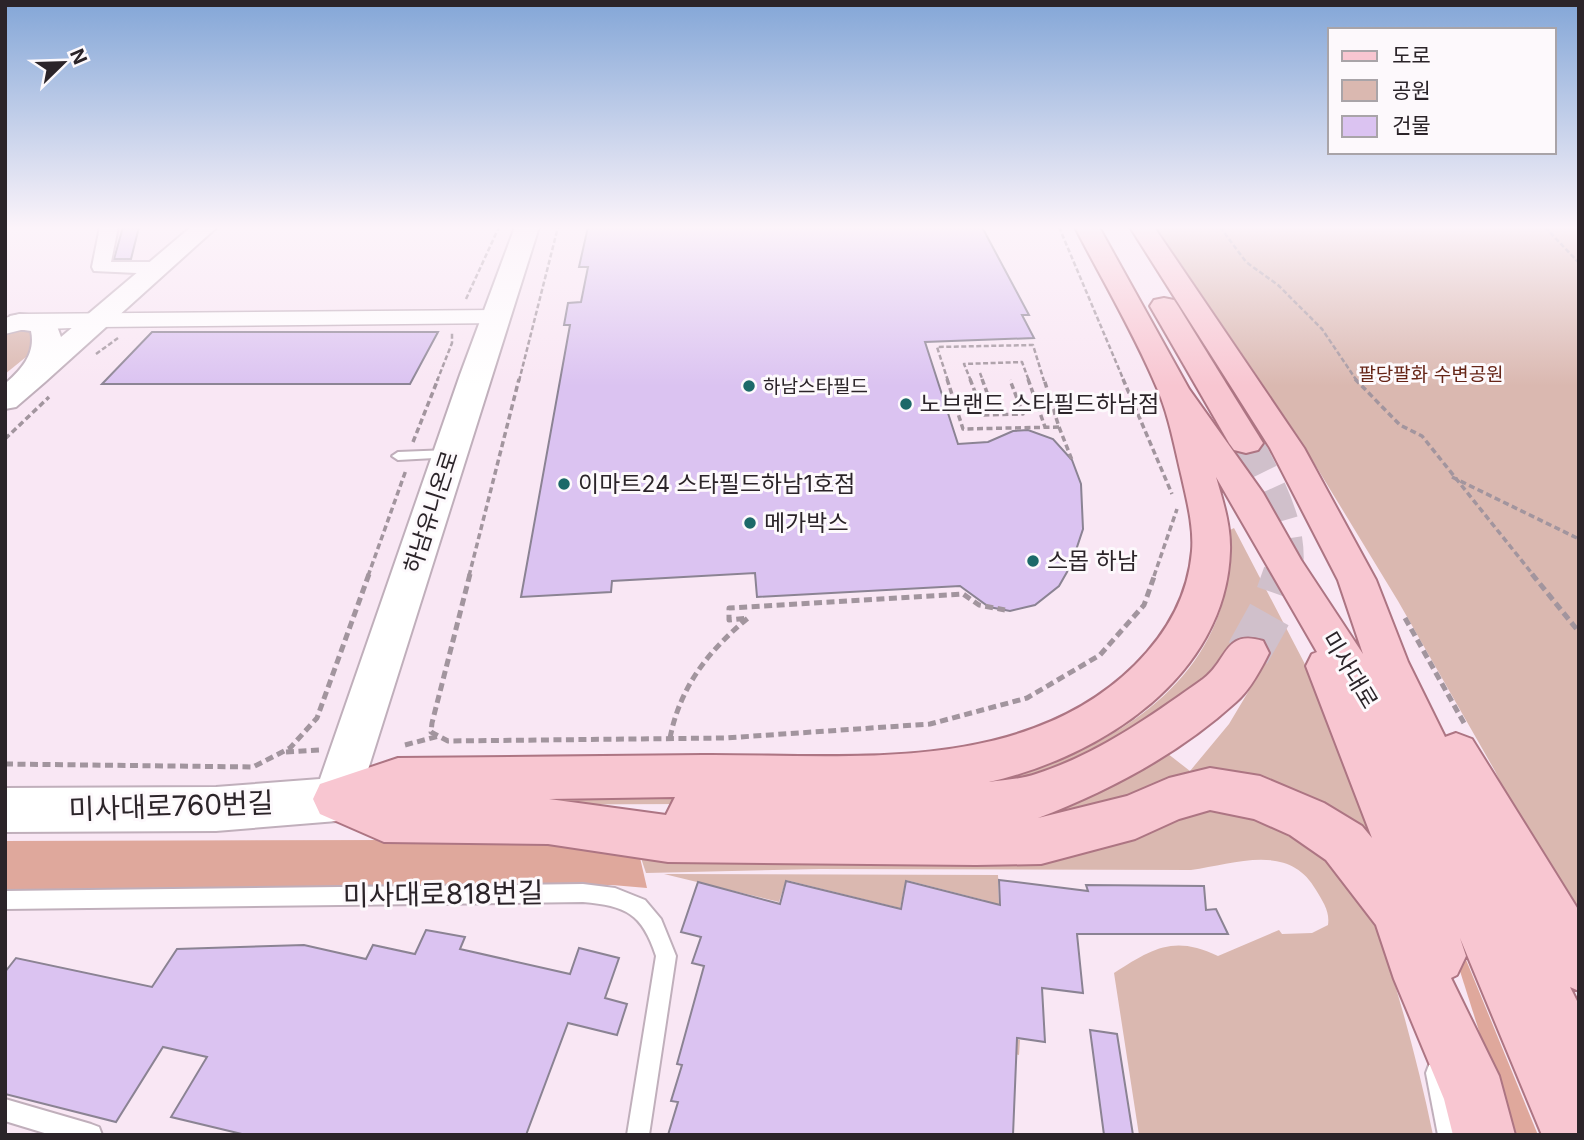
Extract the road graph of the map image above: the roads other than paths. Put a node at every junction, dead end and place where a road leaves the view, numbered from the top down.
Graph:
1 (144, 280) edge
2 (509, 280) edge
3 (1115, 280) edge
4 (1150, 280) edge
5 (1177, 280) edge
6 (135, 288) junction
7 (496, 318) junction
8 (13, 324) edge
9 (111, 326) junction
10 (44, 383) junction
11 (1174, 390) junction
12 (5, 400) edge
13 (1246, 443) tunnel mouth
14 (431, 448) junction
15 (398, 456) dead end
16 (1287, 569) junction
17 (1357, 580) junction
18 (1248, 653) tunnel mouth
19 (337, 799) junction
20 (5, 810) edge
21 (548, 821) junction
22 (5, 900) edge
23 (1579, 963) edge
24 (1579, 1069) edge
25 (5, 1110) edge
26 (1469, 1123) edge
27 (91, 1135) edge
28 (638, 1135) edge
29 (1573, 1135) edge

1 - 6 main road
2 - 7 main road, 하남유니온로
3 - 11 main road, 미사대로
4 - 13 main road
5 - 17 main road, 미사대로
6 - 8 street
6 - 9 main road
7 - 9 street
7 - 14 main road, 하남유니온로
8 - 9 street
8 - 10 main road
9 - 10 main road
10 - 12 main road
11 - 16 main road, 미사대로
11 - 19 main road
14 - 15 lane
14 - 19 main road, 하남유니온로
16 - 26 main road
16 - 29 main road, 미사대로
17 - 23 main road
17 - 24 main road, 미사대로
18 - 21 main road
19 - 20 main road, 미사대로760번길
19 - 21 main road
21 - 26 main road
22 - 28 lane, 미사대로818번길
25 - 27 lane

